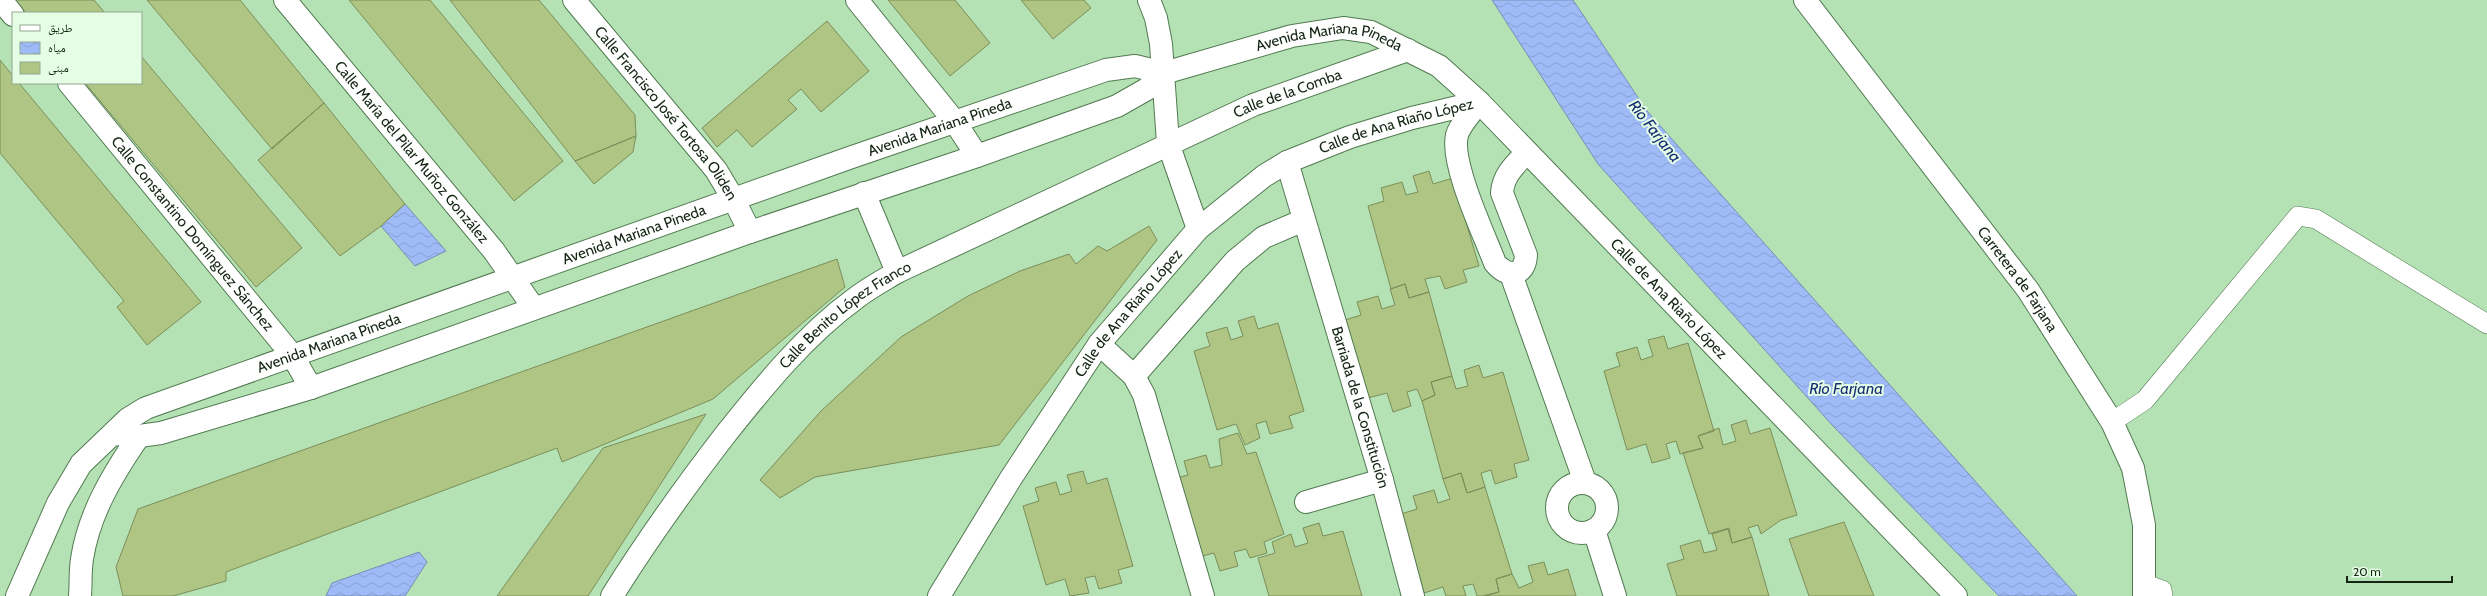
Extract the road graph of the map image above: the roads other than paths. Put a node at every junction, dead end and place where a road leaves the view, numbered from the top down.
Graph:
1 (1, 0) edge
2 (285, 0) edge
3 (574, 0) edge
4 (857, 0) edge
5 (1149, 0) edge
6 (1805, 0) edge
7 (12, 14) edge
8 (1408, 50) junction
9 (1164, 73) junction
10 (70, 84) edge
11 (1479, 102) junction
12 (955, 122) junction
13 (1168, 143) junction
14 (1527, 152) junction
15 (977, 156) junction
16 (1287, 162) junction
17 (864, 193) junction
18 (734, 200) junction
19 (1304, 220) junction
20 (1198, 229) junction
21 (750, 232) junction
22 (897, 272) junction
23 (1511, 274) junction
24 (513, 277) junction
25 (533, 308) junction
26 (2487, 324) edge
27 (1098, 344) junction
28 (292, 354) junction
29 (1134, 376) junction
30 (311, 388) junction
31 (2112, 422) junction
32 (114, 434) junction
33 (139, 436) junction
34 (1382, 480) junction
35 (1586, 482) junction
36 (1306, 502) dead end
37 (1594, 530) junction
38 (2145, 590) edge
39 (945, 593) edge
40 (17, 596) edge
41 (80, 596) edge
42 (612, 596) edge
43 (1203, 596) edge
44 (1413, 596) edge
45 (1615, 596) edge
46 (1956, 596) edge
47 (2163, 596) edge

1 - 7 street
2 - 24 street, Calle María del Pilar Muñoz González
3 - 18 street, Calle Francisco José Tortosa Oliden
4 - 12 street
5 - 9 street
6 - 31 street, Carretera de Farjana
8 - 9 street, Avenida Mariana Pineda
8 - 11 street, Avenida Mariana Pineda
8 - 13 street, Calle de la Comba
9 - 12 street, Avenida Mariana Pineda
9 - 13 street
9 - 15 street, Avenida Mariana Pineda
10 - 28 street, Calle Constantino Domínguez Sánchez
11 - 14 street, Calle de Ana Riaño López
11 - 16 street, Calle de Ana Riaño López
11 - 23 street
12 - 15 street
12 - 18 street, Avenida Mariana Pineda
13 - 20 street
13 - 22 street, Calle Benito López Franco
14 - 23 street
14 - 46 street, Calle de Ana Riaño López
15 - 17 street, Avenida Mariana Pineda
16 - 19 street, Barriada de la Constitución
16 - 20 street, Calle de Ana Riaño López
17 - 21 street, Avenida Mariana Pineda
17 - 22 street
18 - 21 street, Calle Francisco José Tortosa Oliden
18 - 24 street, Avenida Mariana Pineda
19 - 29 street
19 - 34 street, Barriada de la Constitución
20 - 27 street, Calle de Ana Riaño López
21 - 25 street, Avenida Mariana Pineda
22 - 42 street, Calle Benito López Franco
23 - 35 street
24 - 25 street, Calle María del Pilar Muñoz González
24 - 28 street, Avenida Mariana Pineda
25 - 30 street, Avenida Mariana Pineda
26 - 31 lane
27 - 29 street
27 - 39 street, Calle de Ana Riaño López
28 - 30 street, Calle Constantino Domínguez Sánchez
28 - 32 street, Avenida Mariana Pineda
29 - 43 street
30 - 33 street, Avenida Mariana Pineda
31 - 38 street, Carretera de Farjana
32 - 33 street, Avenida Mariana Pineda
32 - 40 street, Avenida Mariana Pineda
33 - 41 street
34 - 36 street
34 - 44 street, Barriada de la Constitución
35 - 37 street
35 - 37 street
37 - 45 street
38 - 47 lane

